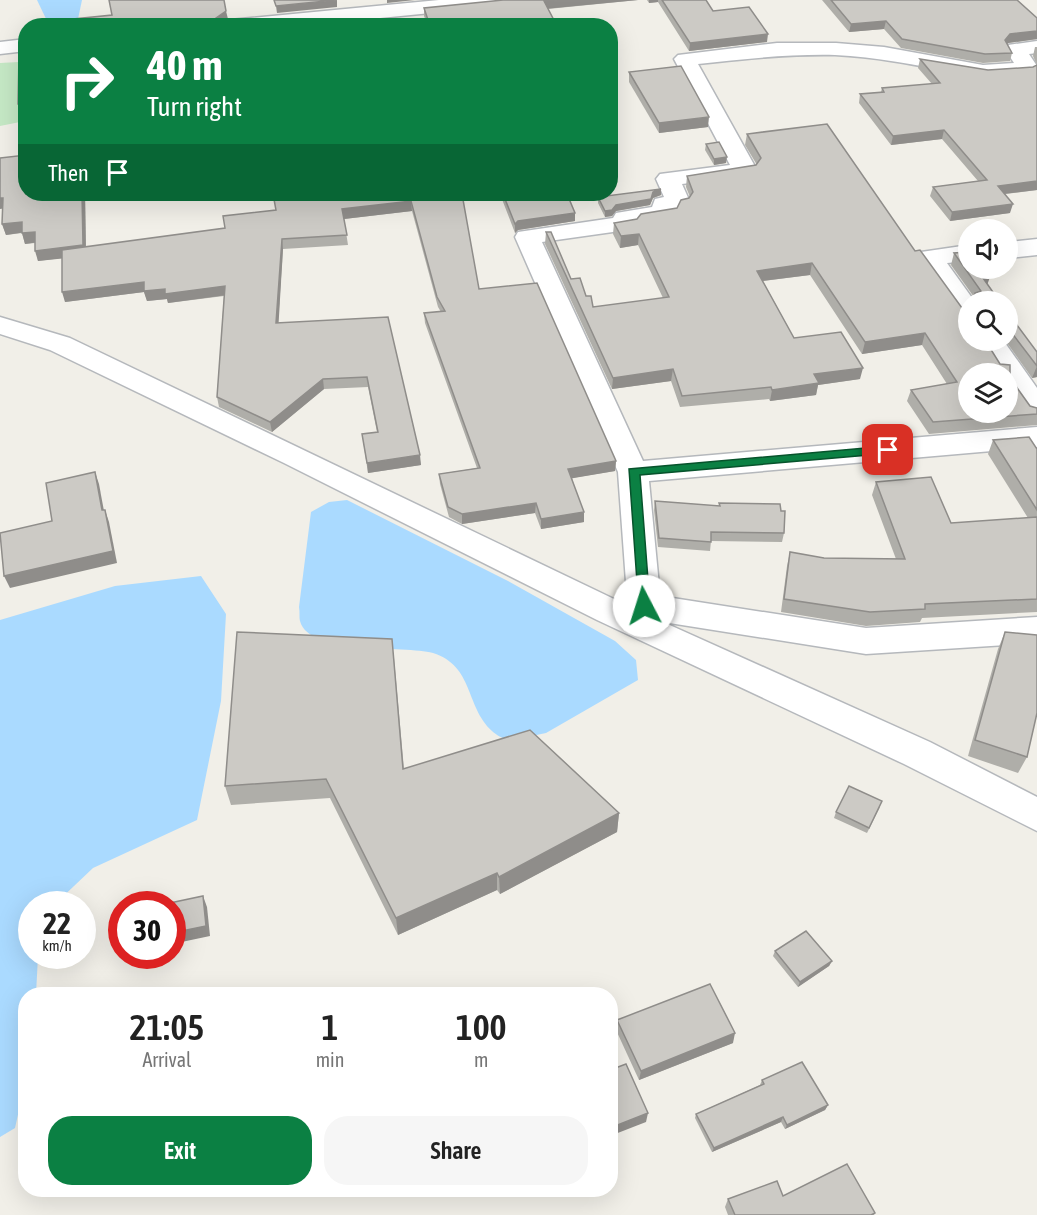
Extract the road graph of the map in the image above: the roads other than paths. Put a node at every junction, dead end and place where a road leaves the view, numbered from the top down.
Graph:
1 (502, 0) edge
2 (348, 7) edge
3 (280, 18) edge
4 (18, 46) edge
5 (1037, 47) edge
6 (0, 48) edge
7 (1037, 248) edge
8 (1018, 249) edge
9 (958, 254) edge
10 (958, 296) edge
11 (0, 325) edge
12 (997, 351) edge
13 (1037, 409) edge
14 (1037, 437) edge
15 (633, 472) junction
16 (644, 606) junction
17 (609, 611) junction
18 (1037, 630) edge
19 (1037, 815) edge

1 - 2 street
2 - 3 street
4 - 6 street
5 - 15 street
7 - 8 street
9 - 10 street
11 - 17 street
12 - 13 street
14 - 15 street
15 - 16 street
16 - 17 street
16 - 18 street
17 - 19 street

